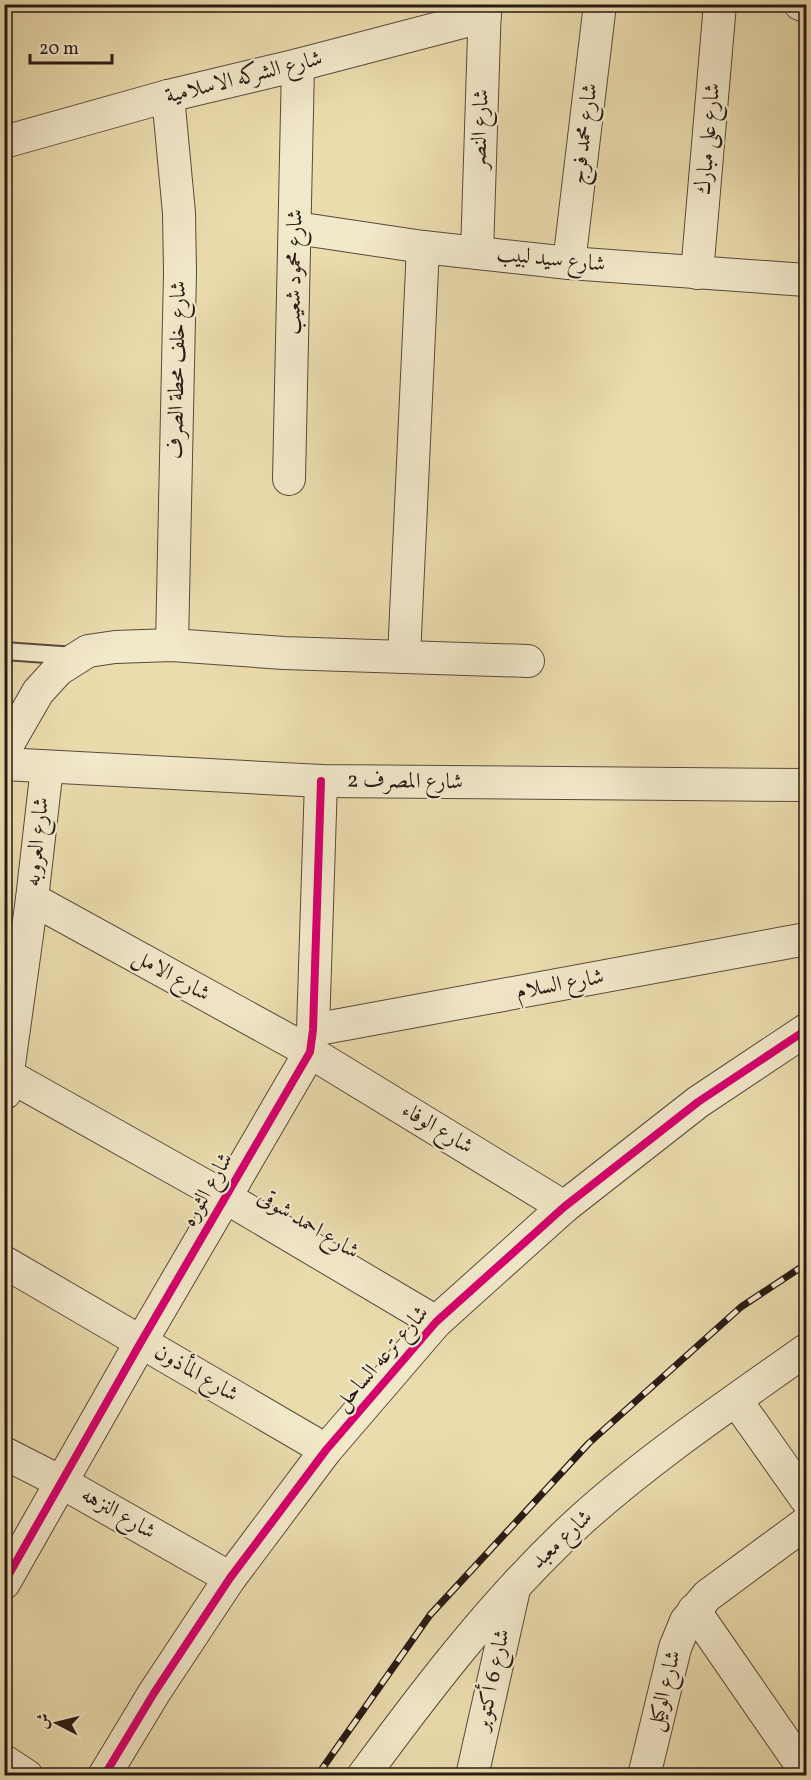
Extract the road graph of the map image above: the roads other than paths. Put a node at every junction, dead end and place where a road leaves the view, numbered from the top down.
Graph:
1 (600, 4) edge
2 (720, 4) edge
3 (800, 4) edge
4 (807, 6) edge
5 (485, 10) edge
6 (298, 65) junction
7 (168, 96) junction
8 (4, 142) edge
9 (296, 228) junction
10 (423, 247) junction
11 (477, 253) junction
12 (569, 263) junction
13 (697, 273) junction
14 (807, 280) edge
15 (289, 479) dead end
16 (172, 645) junction
17 (4, 651) edge
18 (77, 656) junction
19 (404, 657) junction
20 (528, 661) dead end
21 (4, 751) edge
22 (4, 765) edge
23 (47, 767) junction
24 (321, 781) junction
25 (807, 785) edge
26 (32, 899) junction
27 (807, 939) edge
28 (807, 1030) edge
29 (312, 1041) junction
30 (6, 1081) edge
31 (225, 1197) junction
32 (564, 1207) junction
33 (4, 1262) edge
34 (436, 1322) junction
35 (141, 1342) junction
36 (807, 1350) edge
37 (736, 1400) junction
38 (326, 1450) junction
39 (4, 1453) edge
40 (61, 1482) junction
41 (807, 1500) edge
42 (807, 1523) edge
43 (230, 1578) junction
44 (4, 1583) edge
45 (514, 1586) junction
46 (694, 1610) junction
47 (4, 1761) edge
48 (807, 1772) edge
49 (27, 1776) edge
50 (104, 1776) edge
51 (363, 1776) edge
52 (472, 1776) edge
53 (644, 1776) edge

1 - 12 street, شارع محمد فرج
2 - 13 street, شارع على مبارك
3 - 4 street
5 - 6 street, شارع الشركه الاسلامية
5 - 11 street, شارع النصر
6 - 7 street, شارع الشركه الاسلامية
6 - 9 street, شارع محمود شعيب
7 - 8 street, شارع الشركه الاسلامية
7 - 16 street, شارع خلف محطة الصرف
9 - 10 street, شارع سيد لبيب
9 - 15 street, شارع محمود شعيب
10 - 11 street, شارع سيد لبيب
10 - 19 street
11 - 12 street, شارع سيد لبيب
12 - 13 street, شارع سيد لبيب
13 - 14 street, شارع سيد لبيب
16 - 18 street
16 - 19 street
17 - 18 lane
18 - 21 street
19 - 20 street
22 - 23 street, شارع المصرف 2
23 - 24 street, شارع المصرف 2
23 - 26 street, شارع العروبه
24 - 25 street, شارع المصرف 2
24 - 29 street, شارع الثوره
26 - 29 street, شارع الامل
26 - 30 street, شارع العروبه
27 - 29 street, شارع السلام
28 - 32 street, شارع ترعه الساحل
29 - 31 street, شارع الثوره
29 - 32 street, شارع الوفاء
30 - 31 street, شارع احمد شوقى
31 - 34 street, شارع احمد شوقى
31 - 35 street, شارع الثوره
32 - 34 street, شارع ترعه الساحل
33 - 35 street, شارع المأذون
34 - 38 street, شارع ترعه الساحل
35 - 38 street, شارع المأذون
35 - 40 street, شارع الثوره
36 - 37 street, شارع معبد
37 - 41 street
37 - 45 street, شارع معبد
38 - 43 street, شارع ترعه الساحل
39 - 40 street, شارع النزهه
40 - 43 street, شارع النزهه
40 - 44 street, شارع الثوره
42 - 46 street, شارع الوكيل
43 - 50 street, شارع ترعه الساحل
45 - 51 street, شارع معبد
45 - 52 street, شارع 6 أكتوبر
46 - 48 street
46 - 53 street, شارع الوكيل
47 - 49 street

